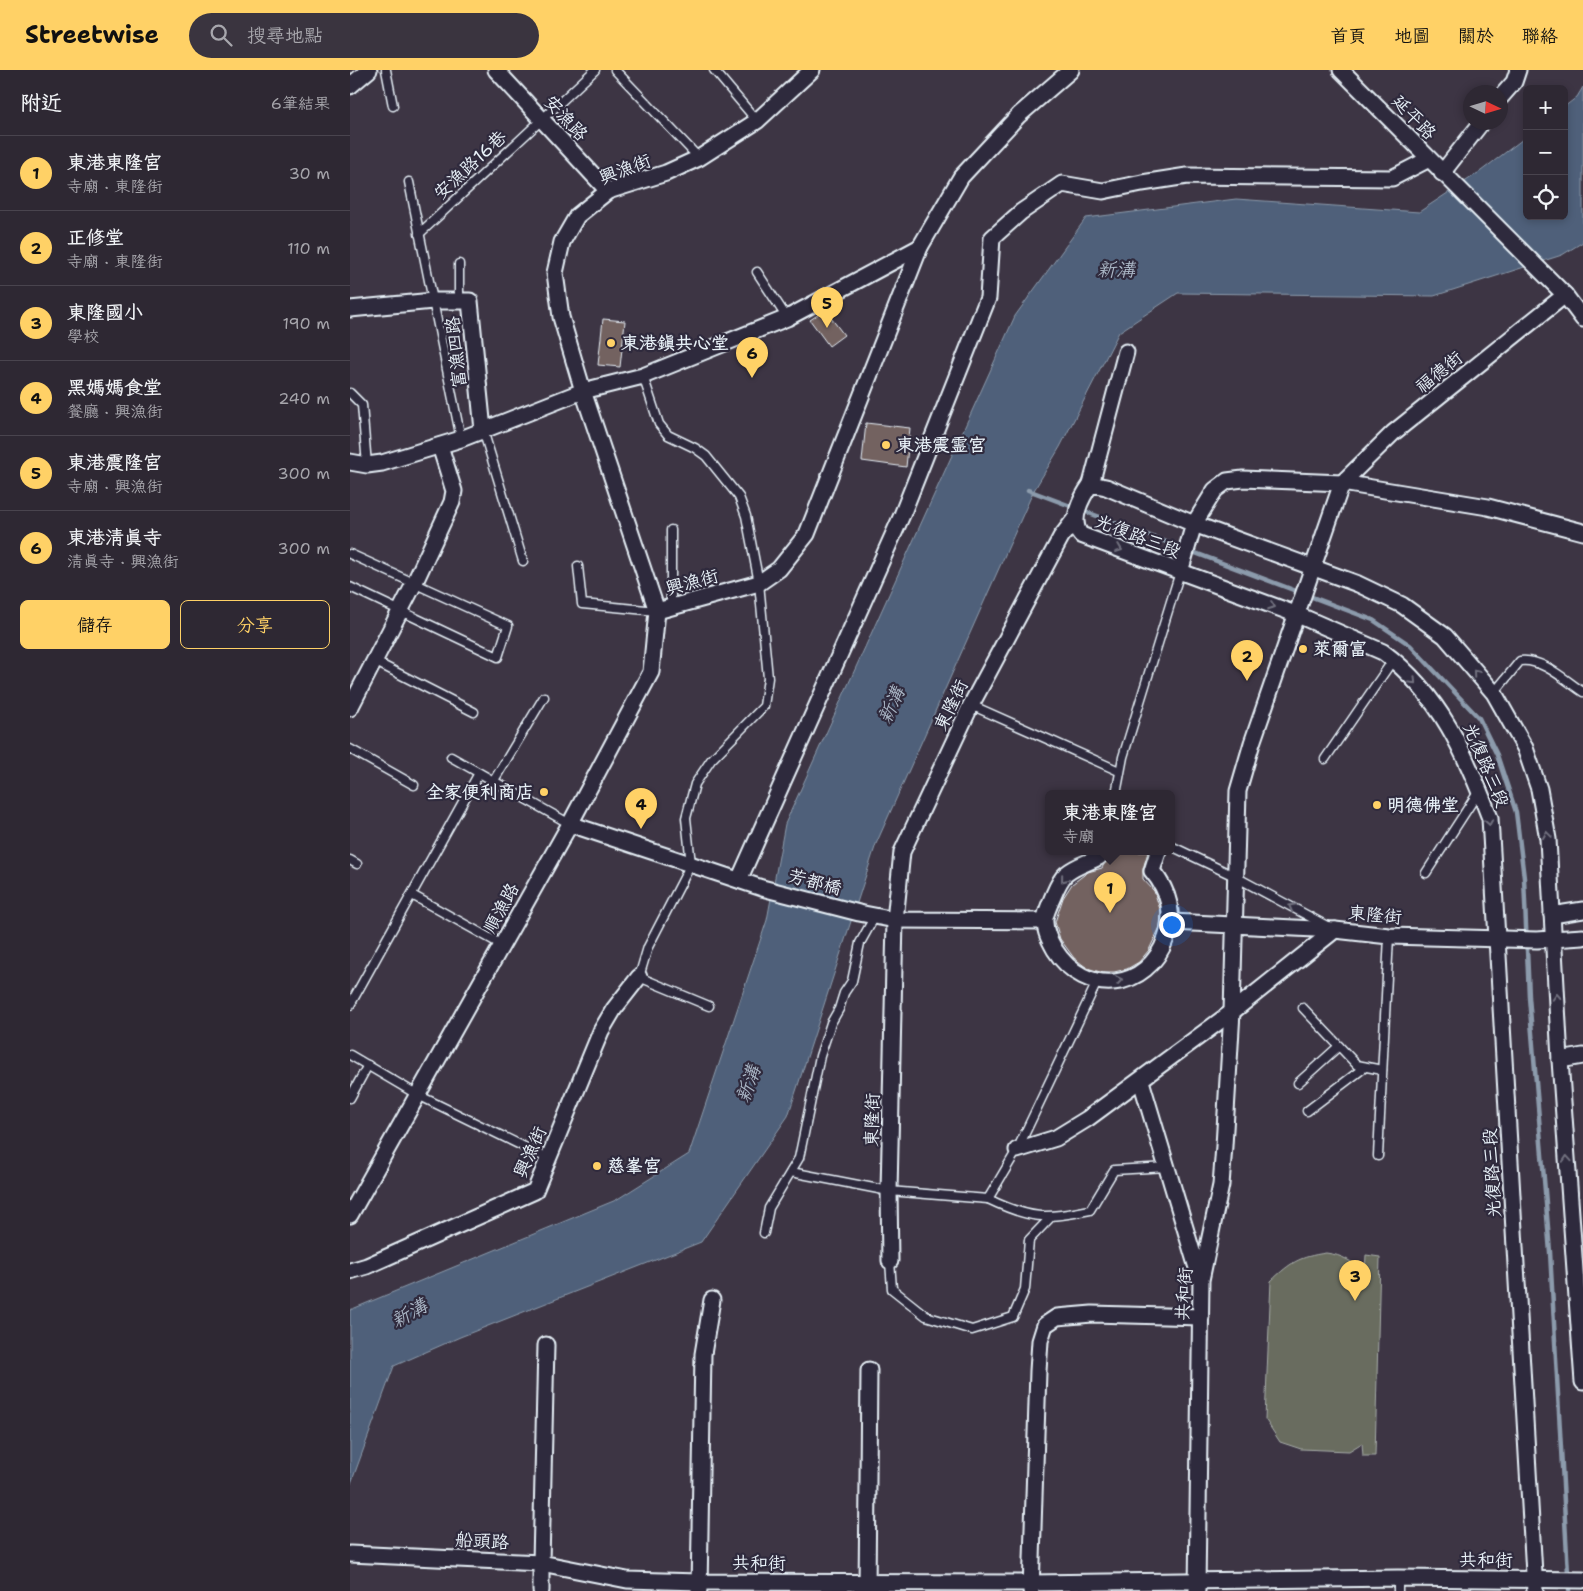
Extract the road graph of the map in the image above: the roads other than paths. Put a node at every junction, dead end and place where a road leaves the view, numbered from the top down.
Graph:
1 (369, 70) edge
2 (386, 70) edge
3 (496, 70) edge
4 (595, 70) edge
5 (615, 70) edge
6 (714, 70) edge
7 (812, 70) edge
8 (1071, 70) edge
9 (1342, 70) edge
10 (1518, 70) edge
11 (350, 86) edge
12 (1508, 89) edge
13 (393, 106) dead end
14 (542, 118) junction
15 (757, 121) junction
16 (1476, 130) edge
17 (699, 158) junction
18 (1429, 159) junction
19 (1442, 173) junction
20 (409, 182) dead end
21 (608, 191) junction
22 (419, 234) junction
23 (920, 248) junction
24 (459, 264) dead end
25 (757, 272) dead end
26 (1565, 295) junction
27 (433, 301) junction
28 (459, 301) junction
29 (350, 309) edge
30 (787, 318) junction
31 (1583, 319) edge
32 (1126, 352) dead end
33 (643, 376) junction
34 (583, 391) junction
35 (350, 393) edge
36 (483, 430) junction
37 (461, 439) junction
38 (440, 446) junction
39 (350, 462) edge
40 (367, 465) junction
41 (1342, 483) junction
42 (1088, 488) junction
43 (1074, 520) junction
44 (1194, 524) junction
45 (671, 530) dead end
46 (1583, 532) edge
47 (350, 554) edge
48 (523, 561) dead end
49 (578, 566) dead end
50 (1180, 572) junction
51 (1311, 574) junction
52 (759, 583) junction
53 (414, 584) junction
54 (350, 587) edge
55 (664, 609) junction
56 (400, 611) junction
57 (1299, 611) junction
58 (1393, 660) junction
59 (374, 661) junction
60 (1583, 692) edge
61 (1494, 693) junction
62 (544, 697) dead end
63 (971, 705) junction
64 (350, 708) edge
65 (474, 712) dead end
66 (350, 748) edge
67 (451, 757) dead end
68 (1325, 759) dead end
69 (1119, 771) junction
70 (479, 773) junction
71 (494, 782) junction
72 (414, 785) dead end
73 (1117, 790) edge
74 (1479, 790) junction
75 (570, 824) junction
76 (1175, 848) edge
77 (1100, 855) edge
78 (1157, 855) edge
79 (691, 864) junction
80 (1426, 874) dead end
81 (1234, 876) junction
82 (739, 880) junction
83 (412, 894) junction
84 (1583, 910) edge
85 (867, 915) junction
86 (1552, 915) junction
87 (895, 920) junction
88 (1044, 920) junction
89 (1172, 922) junction
90 (1233, 924) junction
91 (1335, 930) junction
92 (1389, 936) junction
93 (1583, 937) edge
94 (1497, 938) junction
95 (1554, 939) junction
96 (502, 945) junction
97 (639, 977) junction
98 (1097, 982) junction
99 (350, 1005) edge
100 (709, 1006) dead end
101 (1303, 1008) dead end
102 (1232, 1012) junction
103 (1339, 1046) junction
104 (350, 1055) edge
105 (1583, 1056) edge
106 (1560, 1060) junction
107 (368, 1065) junction
108 (1365, 1067) junction
109 (1382, 1070) junction
110 (1141, 1081) junction
111 (1298, 1083) dead end
112 (418, 1095) junction
113 (350, 1098) edge
114 (1307, 1110) dead end
115 (1017, 1150) junction
116 (1378, 1156) dead end
117 (549, 1159) junction
118 (1167, 1167) junction
119 (791, 1172) junction
120 (889, 1191) junction
121 (988, 1199) junction
122 (350, 1215) edge
123 (1050, 1218) junction
124 (764, 1234) dead end
125 (890, 1261) joint
126 (350, 1271) edge
127 (1201, 1280) junction
128 (712, 1300) dead end
129 (1200, 1316) junction
130 (546, 1345) dead end
131 (869, 1370) dead end
132 (1583, 1382) edge
133 (350, 1554) edge
134 (541, 1563) junction
135 (1583, 1580) edge
136 (1398, 1585) edge
137 (1535, 1585) edge
138 (699, 1586) edge
139 (1197, 1586) edge
140 (867, 1587) edge
141 (1031, 1587) edge
142 (541, 1591) edge

1 - 11 street
2 - 13 lane
3 - 14 street, 安漁路
4 - 14 lane, 安漁路16巷
5 - 17 lane
6 - 15 lane
7 - 15 street, 興漁街
8 - 23 street, 興漁街
9 - 18 street, 延平路
10 - 12 street
14 - 21 street, 安漁路
14 - 22 lane, 安漁路16巷
15 - 17 street, 興漁街
16 - 19 street
17 - 21 street, 興漁街
18 - 19 street, 延平路
18 - 82 street
19 - 26 street, 延平路
20 - 22 lane
21 - 34 street, 興漁街
22 - 27 lane
23 - 30 street
23 - 52 street, 興漁街
24 - 28 lane
25 - 30 lane
26 - 31 street
26 - 41 street, 福德街
27 - 28 street, 富漁四路
27 - 29 street, 富漁四路
27 - 37 lane
28 - 36 street, 富漁四路
30 - 33 street
32 - 42 street
33 - 34 street
33 - 52 lane
34 - 36 street
34 - 55 street, 興漁街
35 - 40 lane
36 - 37 street
36 - 48 lane
37 - 38 street
38 - 40 street
38 - 53 street
39 - 40 street
41 - 44 street
41 - 46 street
41 - 51 street, 福德街
42 - 43 street, 光復路三段
42 - 44 street, 光復路三段
43 -> 50 street, 光復路三段
43 - 63 street, 東隆街
44 - 50 street
44 - 51 street, 光復路三段
45 - 55 lane
47 - 53 lane
49 - 55 lane
50 -> 57 street, 光復路三段
50 - 69 lane
51 - 57 street, 福德街
61 -> 51 street, 光復路三段
52 - 55 street, 興漁街
52 - 79 lane
53 - 56 street
53 - 56 lane
54 - 56 lane
55 - 75 street, 順漁路
56 - 59 street
57 - 58 street, 光復路三段
57 - 81 street
58 - 68 lane
58 -> 74 street, 光復路三段
59 - 64 street
59 - 65 lane
60 - 61 lane
86 -> 61 street, 光復路三段
62 - 71 lane
63 - 69 lane
63 - 87 street, 東隆街
66 - 72 lane
67 - 70 lane
69 - 73 lane
70 - 71 lane
70 - 83 lane
71 - 75 lane
74 - 80 lane
74 -> 94 street, 光復路三段
75 - 79 street
75 - 96 street, 順漁路
76 - 81 lane
77 -> 88 street
78 - 89 street
79 - 82 street
79 - 97 lane
81 - 90 street
91 -> 81 lane
82 - 85 street, 芳都橋
83 - 96 lane
83 - 99 lane
84 - 86 street
85 - 87 street, 芳都橋
85 - 119 lane
86 - 95 street, 光復路三段
87 - 88 street
87 - 120 street, 東隆街
88 - 98 street
89 - 90 street, 東隆街
98 -> 89 street
90 - 91 street, 東隆街
90 - 102 street, 共和街
91 - 92 street, 東隆街
91 - 102 street
92 - 94 street, 東隆街
92 - 109 lane
93 - 95 street, 東隆街
94 - 95 street, 東隆街
94 - 137 street, 光復路三段
106 -> 95 street, 光復路三段
96 - 112 street, 順漁路
97 - 100 lane
97 - 117 street, 興漁街
98 - 115 lane
101 - 103 lane
102 - 110 street
102 - 127 street, 共和街
103 - 108 lane
103 - 111 lane
104 - 107 lane
105 - 106 street
132 -> 106 street, 光復路三段
107 - 112 lane
107 - 113 lane
108 - 109 lane
108 - 114 lane
109 - 116 lane
110 - 115 street
110 - 118 street
112 - 117 lane
112 - 122 street, 順漁路
115 - 121 lane
117 - 126 street, 興漁街
118 - 123 lane
118 - 127 street
119 - 120 lane
119 - 124 lane
120 - 121 lane
120 - 125 street, 東隆街
121 - 123 lane
123 - 125 lane
127 - 129 street, 共和街
128 - 138 street
129 - 139 street, 共和街
129 - 141 street
130 - 134 street
131 - 140 street
133 - 134 street, 船頭路
134 - 138 street, 共和街
134 - 142 street
135 - 137 street, 共和街
136 - 137 street, 共和街
136 - 139 street, 共和街
138 - 140 street, 共和街
139 - 141 street, 共和街
140 - 141 street, 共和街

